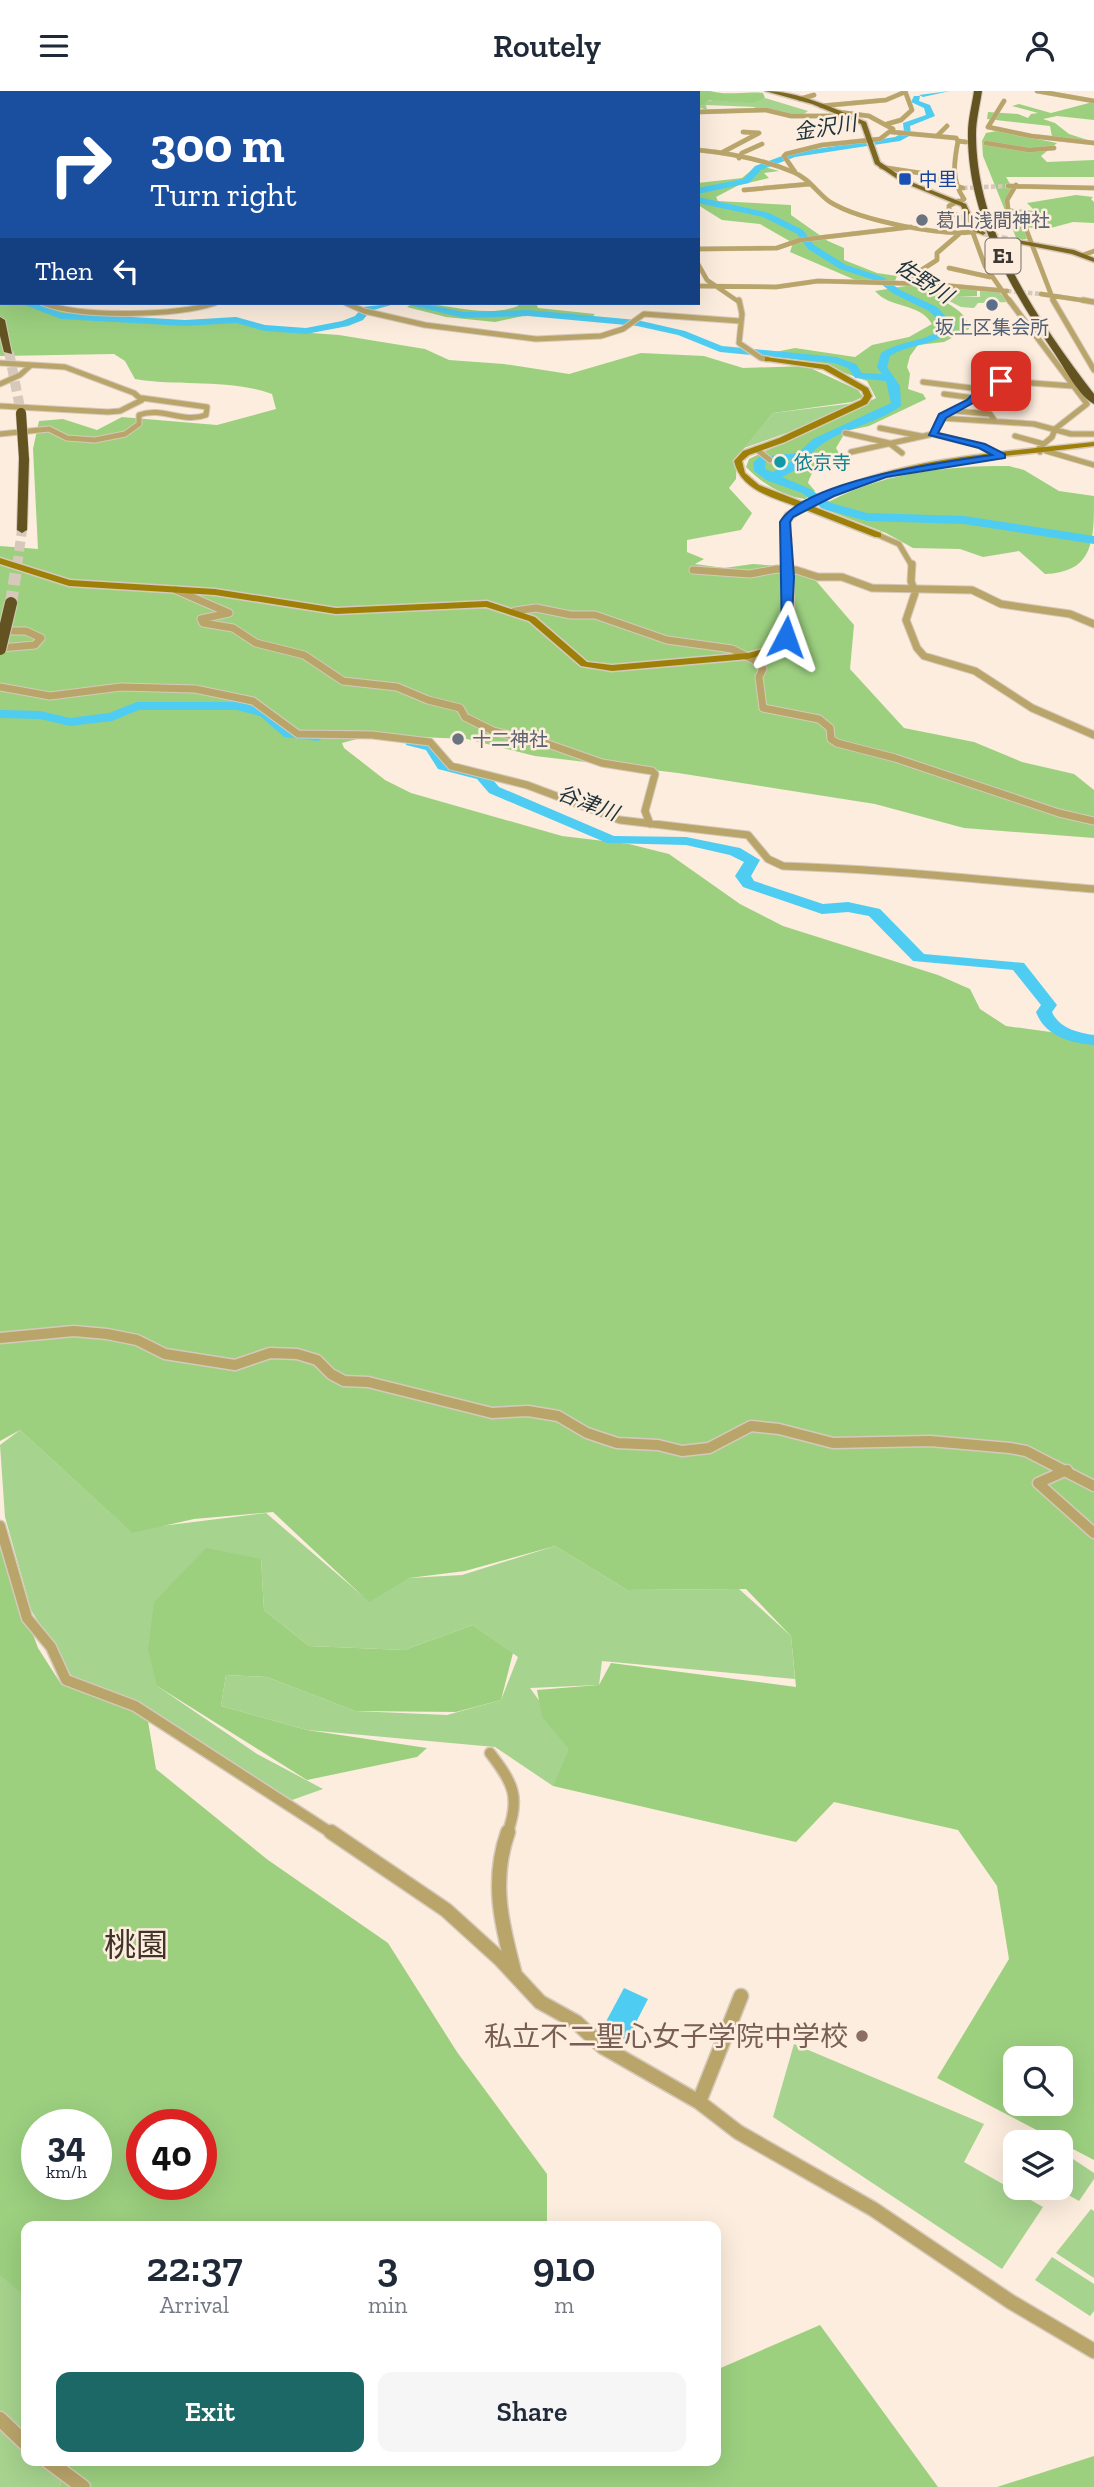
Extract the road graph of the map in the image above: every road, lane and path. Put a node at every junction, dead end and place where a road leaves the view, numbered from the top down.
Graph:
1 (768, 91) edge
2 (978, 91) edge
3 (986, 91) edge
4 (1037, 91) edge
5 (905, 92) edge
6 (814, 95) dead end
7 (800, 99) junction
8 (1004, 101) dead end
9 (1094, 101) edge
10 (821, 106) junction
11 (838, 112) junction
12 (700, 113) edge
13 (848, 116) junction
14 (923, 123) dead end
15 (887, 124) junction
16 (947, 126) dead end
17 (743, 131) dead end
18 (892, 132) junction
19 (918, 134) junction
20 (937, 136) junction
21 (958, 142) junction
22 (966, 142) dead end
23 (986, 142) dead end
24 (871, 143) junction
25 (1094, 143) edge
26 (761, 144) dead end
27 (801, 144) dead end
28 (813, 148) junction
29 (1054, 148) dead end
30 (700, 150) edge
31 (723, 152) junction
32 (739, 158) junction
33 (881, 166) junction
34 (795, 172) junction
35 (811, 184) junction
36 (1016, 185) junction
37 (1008, 186) tunnel mouth
38 (955, 187) junction
39 (963, 188) tunnel mouth
40 (1094, 188) edge
41 (744, 190) dead end
42 (958, 202) junction
43 (971, 223) junction
44 (915, 227) junction
45 (978, 232) junction
46 (959, 233) junction
47 (1014, 244) joint
48 (1031, 244) junction
49 (700, 249) edge
50 (1094, 251) edge
51 (1083, 255) junction
52 (1094, 260) edge
53 (949, 268) dead end
54 (1020, 268) dead end
55 (701, 275) edge
56 (990, 277) junction
57 (911, 283) junction
58 (719, 285) junction
59 (700, 286) edge
60 (999, 289) junction
61 (1007, 291) tunnel mouth
62 (1041, 294) tunnel mouth
63 (1049, 295) junction
64 (1094, 302) edge
65 (48, 305) edge
66 (208, 305) edge
67 (350, 305) edge
68 (0, 320) edge
69 (740, 321) junction
70 (8, 350) tunnel mouth
71 (768, 359) joint
72 (0, 363) edge
73 (30, 366) junction
74 (1094, 370) edge
75 (923, 382) dead end
76 (0, 384) edge
77 (1094, 384) edge
78 (1073, 386) junction
79 (980, 389) junction
80 (944, 394) dead end
81 (142, 398) junction
82 (974, 398) junction
83 (1094, 401) edge
84 (0, 406) edge
85 (953, 410) junction
86 (21, 413) tunnel mouth
87 (941, 418) junction
88 (995, 421) junction
89 (880, 428) dead end
90 (1055, 429) junction
91 (845, 433) dead end
92 (0, 434) edge
93 (1094, 434) edge
94 (933, 435) junction
95 (1015, 436) dead end
96 (925, 437) junction
97 (888, 443) junction
98 (1094, 445) edge
99 (1043, 449) junction
100 (759, 451) junction
101 (851, 452) dead end
102 (902, 453) dead end
103 (1002, 456) junction
104 (770, 460) dead end
105 (1094, 465) edge
106 (809, 504) junction
107 (22, 530) tunnel mouth
108 (878, 535) joint
109 (0, 561) edge
110 (693, 570) dead end
111 (915, 589) junction
112 (176, 590) junction
113 (11, 603) tunnel mouth
114 (515, 611) junction
115 (1094, 624) edge
116 (0, 631) edge
117 (0, 648) edge
118 (748, 656) junction
119 (0, 687) edge
120 (1094, 735) edge
121 (1094, 821) edge
122 (650, 824) junction
123 (1094, 889) edge
124 (0, 1338) edge
125 (1067, 1470) junction
126 (1094, 1486) edge
127 (0, 1526) edge
128 (1094, 1533) edge
129 (490, 1753) dead end
130 (514, 1975) junction
131 (741, 1996) dead end
132 (699, 2102) junction
133 (1094, 2351) edge
134 (0, 2419) edge
135 (21, 2439) edge
136 (55, 2466) edge
137 (83, 2487) edge

1 - 7 main road
2 - 83 highway, E1
3 - 47 highway, E1
4 - 9 street
5 - 10 street
5 - 15 street
6 - 7 street
7 - 10 main road
8 - 25 street
10 - 11 main road
11 - 13 main road
11 - 15 street
12 - 13 street
13 - 24 main road
14 - 19 street
15 - 18 street
16 - 20 street
17 - 31 street
18 - 19 street
18 - 24 street
19 - 20 street
20 - 21 street
21 - 22 street
21 - 38 street
23 - 29 street
24 - 28 street
24 - 33 main road
26 - 32 street
27 - 28 street
28 - 34 street
30 - 31 street
31 - 32 street
32 - 34 street
33 - 38 street
33 - 42 main road
34 - 35 street
35 - 41 street
35 - 44 street
36 - 37 street
36 - 40 street
36 - 48 street
38 - 39 street
38 - 42 street
42 - 43 main road
42 - 43 street
43 - 45 main road
44 - 46 street
44 - 49 street
45 - 46 street
45 - 56 street
46 - 57 street
47 - 48 main road
48 - 51 main road
48 - 63 street
50 - 51 street
51 - 52 main road
53 - 56 street
54 - 77 highway, E1
55 - 58 street
56 - 60 street
57 - 58 street
57 - 60 street
58 - 59 street
58 - 69 street
60 - 61 street
60 - 78 street
62 - 63 street
63 - 64 street
63 - 74 street
65 - 66 street
67 - 69 street
68 - 70 highway
69 - 71 street
71 - 100 street
72 - 73 street
73 - 76 street
73 - 81 street
75 - 79 street
78 - 79 street
78 - 90 street
79 - 82 street
80 - 82 street
81 - 84 street
81 - 92 street
82 - 85 street
85 - 87 street
85 - 88 street
86 - 107 highway, bridge
87 - 88 street
87 - 94 street
88 - 90 street
89 - 96 street
90 - 93 street
90 - 99 street
91 - 97 street
94 - 96 street
94 - 103 street
95 - 99 street
96 - 97 street
97 - 101 street
97 - 102 street
98 - 99 street
99 - 103 street
99 - 105 street
100 - 104 street
100 - 106 street
103 - 106 street
106 - 108 street
106 - 118 street, bridge
108 - 111 street
109 - 112 street
110 - 111 street
111 - 115 street
111 - 120 street
112 - 114 street
112 - 122 street
113 - 117 highway, bridge
114 - 118 street
114 - 118 street
116 - 117 street
118 - 121 street
119 - 122 street
122 - 123 street
124 - 125 street
125 - 126 street
125 - 128 street
127 - 130 street
129 - 130 street
130 - 132 street
131 - 132 street
132 - 133 street
134 - 135 street
136 - 137 street

